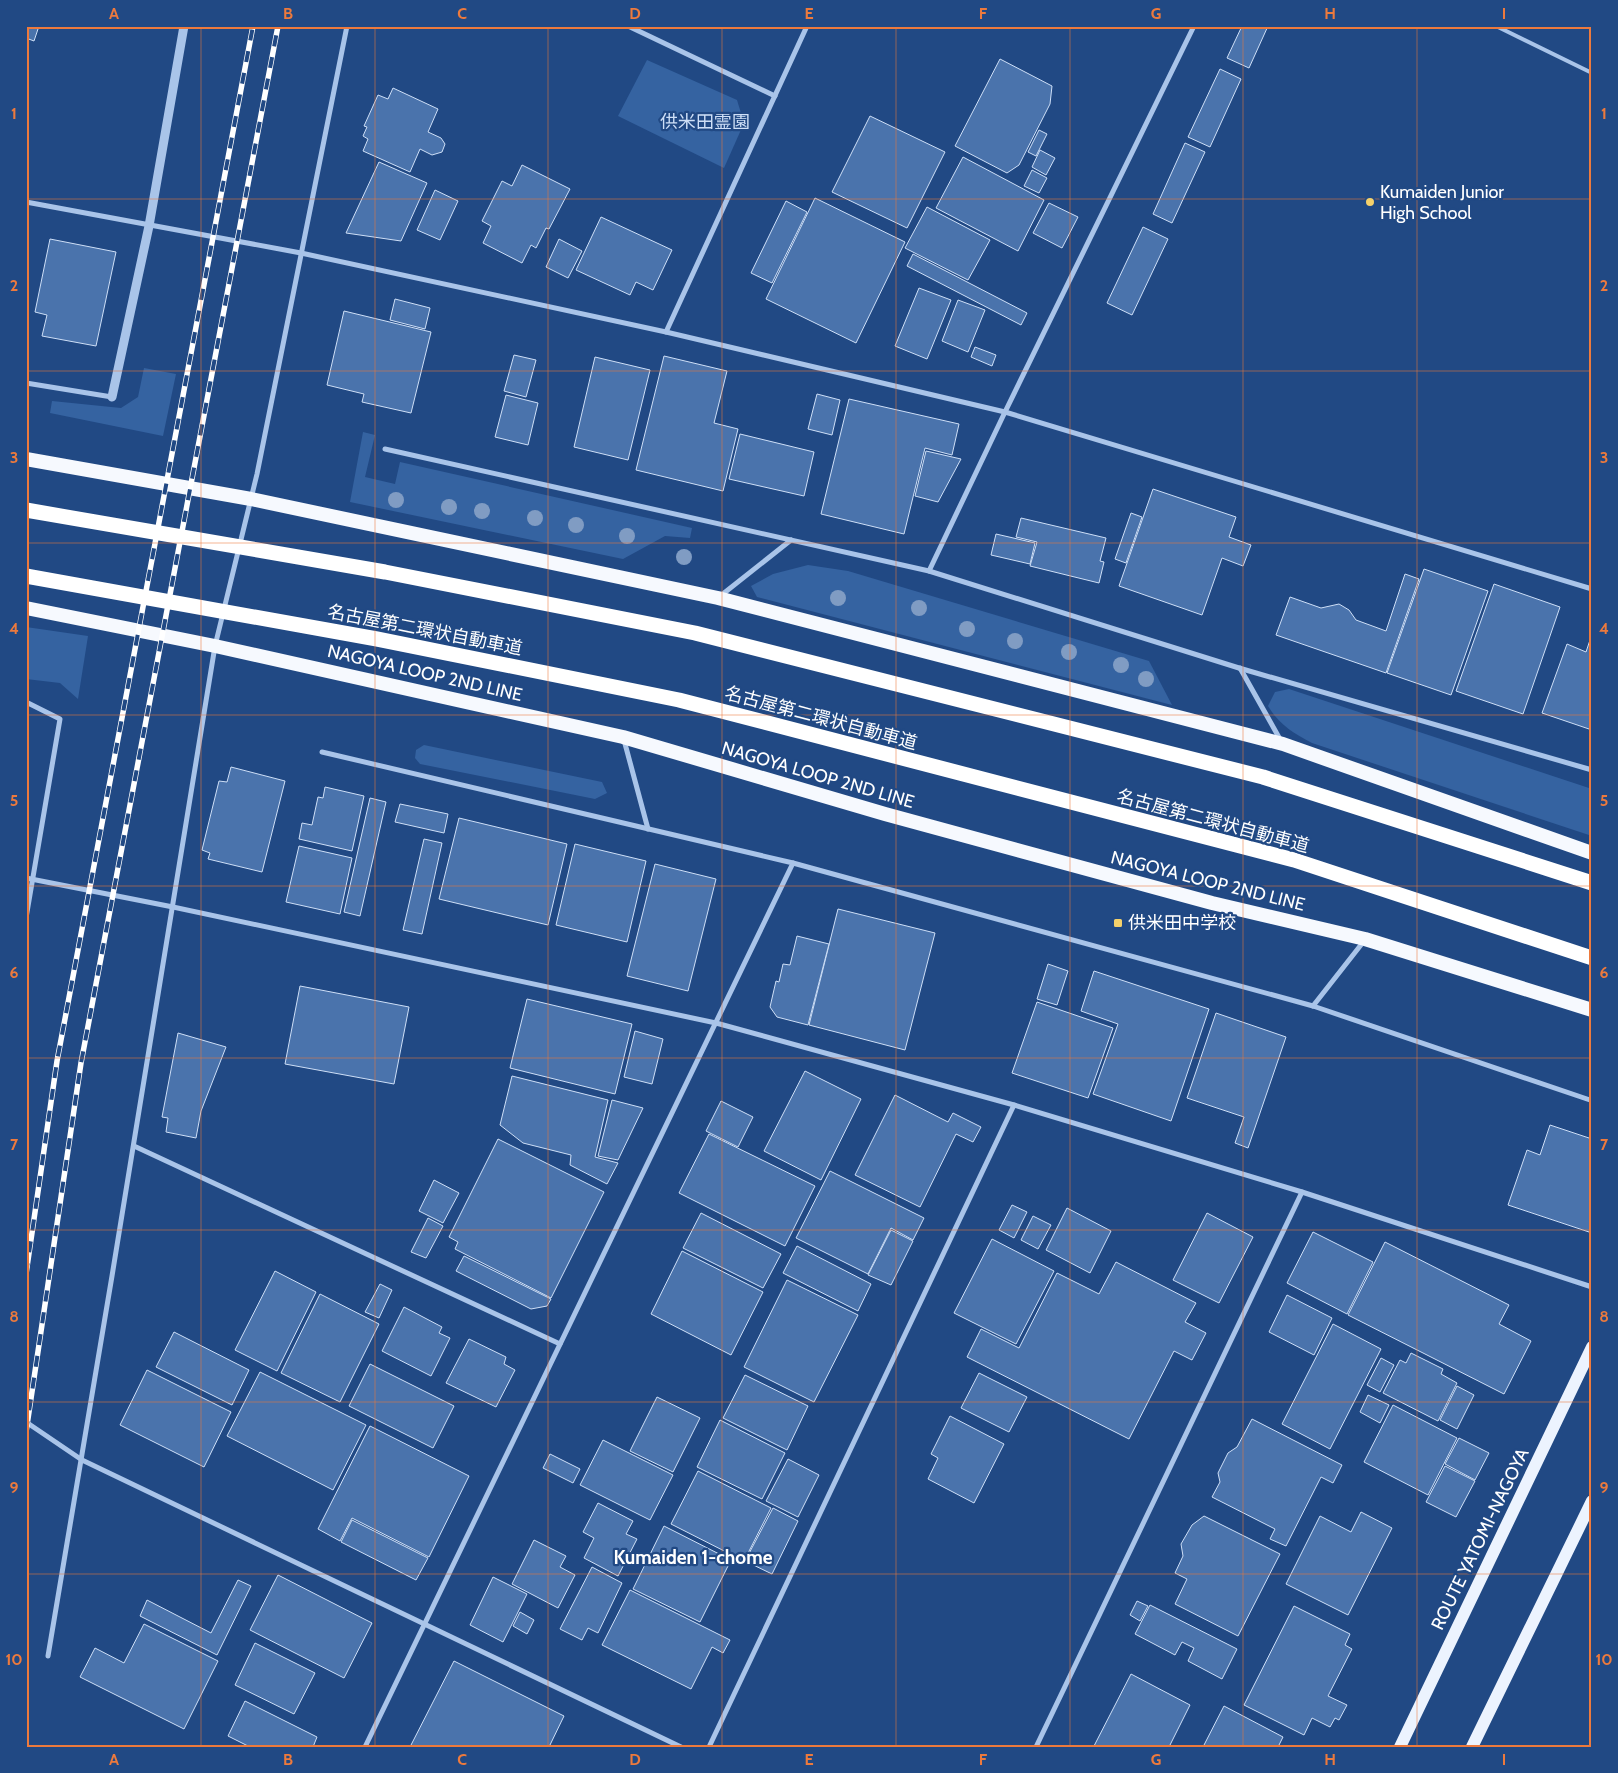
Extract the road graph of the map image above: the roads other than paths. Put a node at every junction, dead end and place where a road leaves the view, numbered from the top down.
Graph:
1 (184, 26) edge
2 (347, 26) edge
3 (628, 26) edge
4 (807, 26) edge
5 (1194, 26) edge
6 (1496, 26) edge
7 (1592, 73) edge
8 (775, 96) junction
9 (26, 202) edge
10 (149, 226) junction
11 (301, 253) junction
12 (666, 332) junction
13 (26, 382) edge
14 (112, 397) joint
15 (1004, 412) junction
16 (385, 449) dead end
17 (26, 459) edge
18 (251, 499) junction
19 (26, 510) edge
20 (791, 540) junction
21 (930, 571) junction
22 (26, 576) edge
23 (1592, 589) edge
24 (718, 598) junction
25 (26, 608) edge
26 (216, 646) junction
27 (1239, 668) junction
28 (26, 702) edge
29 (623, 737) junction
30 (1283, 744) junction
31 (322, 752) dead end
32 (1592, 770) edge
33 (648, 829) junction
34 (1592, 853) edge
35 (793, 863) junction
36 (26, 878) edge
37 (33, 880) junction
38 (1592, 883) edge
39 (173, 908) junction
40 (26, 918) edge
41 (1365, 939) junction
42 (1592, 958) edge
43 (1313, 1006) junction
44 (1592, 1010) edge
45 (716, 1022) junction
46 (1590, 1100) dead end
47 (1014, 1105) junction
48 (134, 1146) junction
49 (1302, 1192) junction
50 (1592, 1286) edge
51 (560, 1344) junction
52 (1592, 1347) edge
53 (26, 1422) edge
54 (82, 1460) junction
55 (1592, 1501) edge
56 (424, 1623) junction
57 (48, 1656) dead end
58 (365, 1747) edge
59 (681, 1747) edge
60 (709, 1747) edge
61 (1036, 1747) edge
62 (1400, 1747) edge
63 (1472, 1747) edge

1 - 10 street
2 - 11 street
3 - 8 street
4 - 8 street
5 - 15 street
6 - 7 lane
8 - 12 street
9 - 10 street
10 - 11 street
10 - 14 street
11 - 12 street
11 - 18 street
12 - 15 street
13 - 14 street
15 - 21 street
15 - 23 street
16 - 20 street
17 - 18 highway
18 - 24 highway
18 - 26 street
19 - 38 highway, bridge
20 - 21 street
20 - 24 street
21 - 27 street
22 - 42 highway, 名古屋第二環状自動車道, bridge
24 - 30 highway
25 - 26 highway, NAGOYA LOOP 2ND LINE
26 - 29 highway, NAGOYA LOOP 2ND LINE
26 - 39 street
27 - 30 street
27 - 32 street
28 - 37 street
29 - 33 street
29 - 41 highway, NAGOYA LOOP 2ND LINE
30 - 34 highway
31 - 33 street
33 - 35 street
35 - 43 street
35 - 45 street
36 - 37 street
37 - 39 street
37 - 40 street
39 - 45 street
39 - 48 street
41 - 43 street
41 - 44 highway, NAGOYA LOOP 2ND LINE
43 - 46 street
45 - 47 street
45 - 51 street
47 - 49 street
47 - 60 street
48 - 51 street
48 - 54 street
49 - 50 street
49 - 61 street
51 - 56 street
52 - 62 main road, ROUTE YATOMI-NAGOYA
53 - 54 street
54 - 56 street
54 - 57 street
55 - 63 main road
56 - 58 street
56 - 59 street

